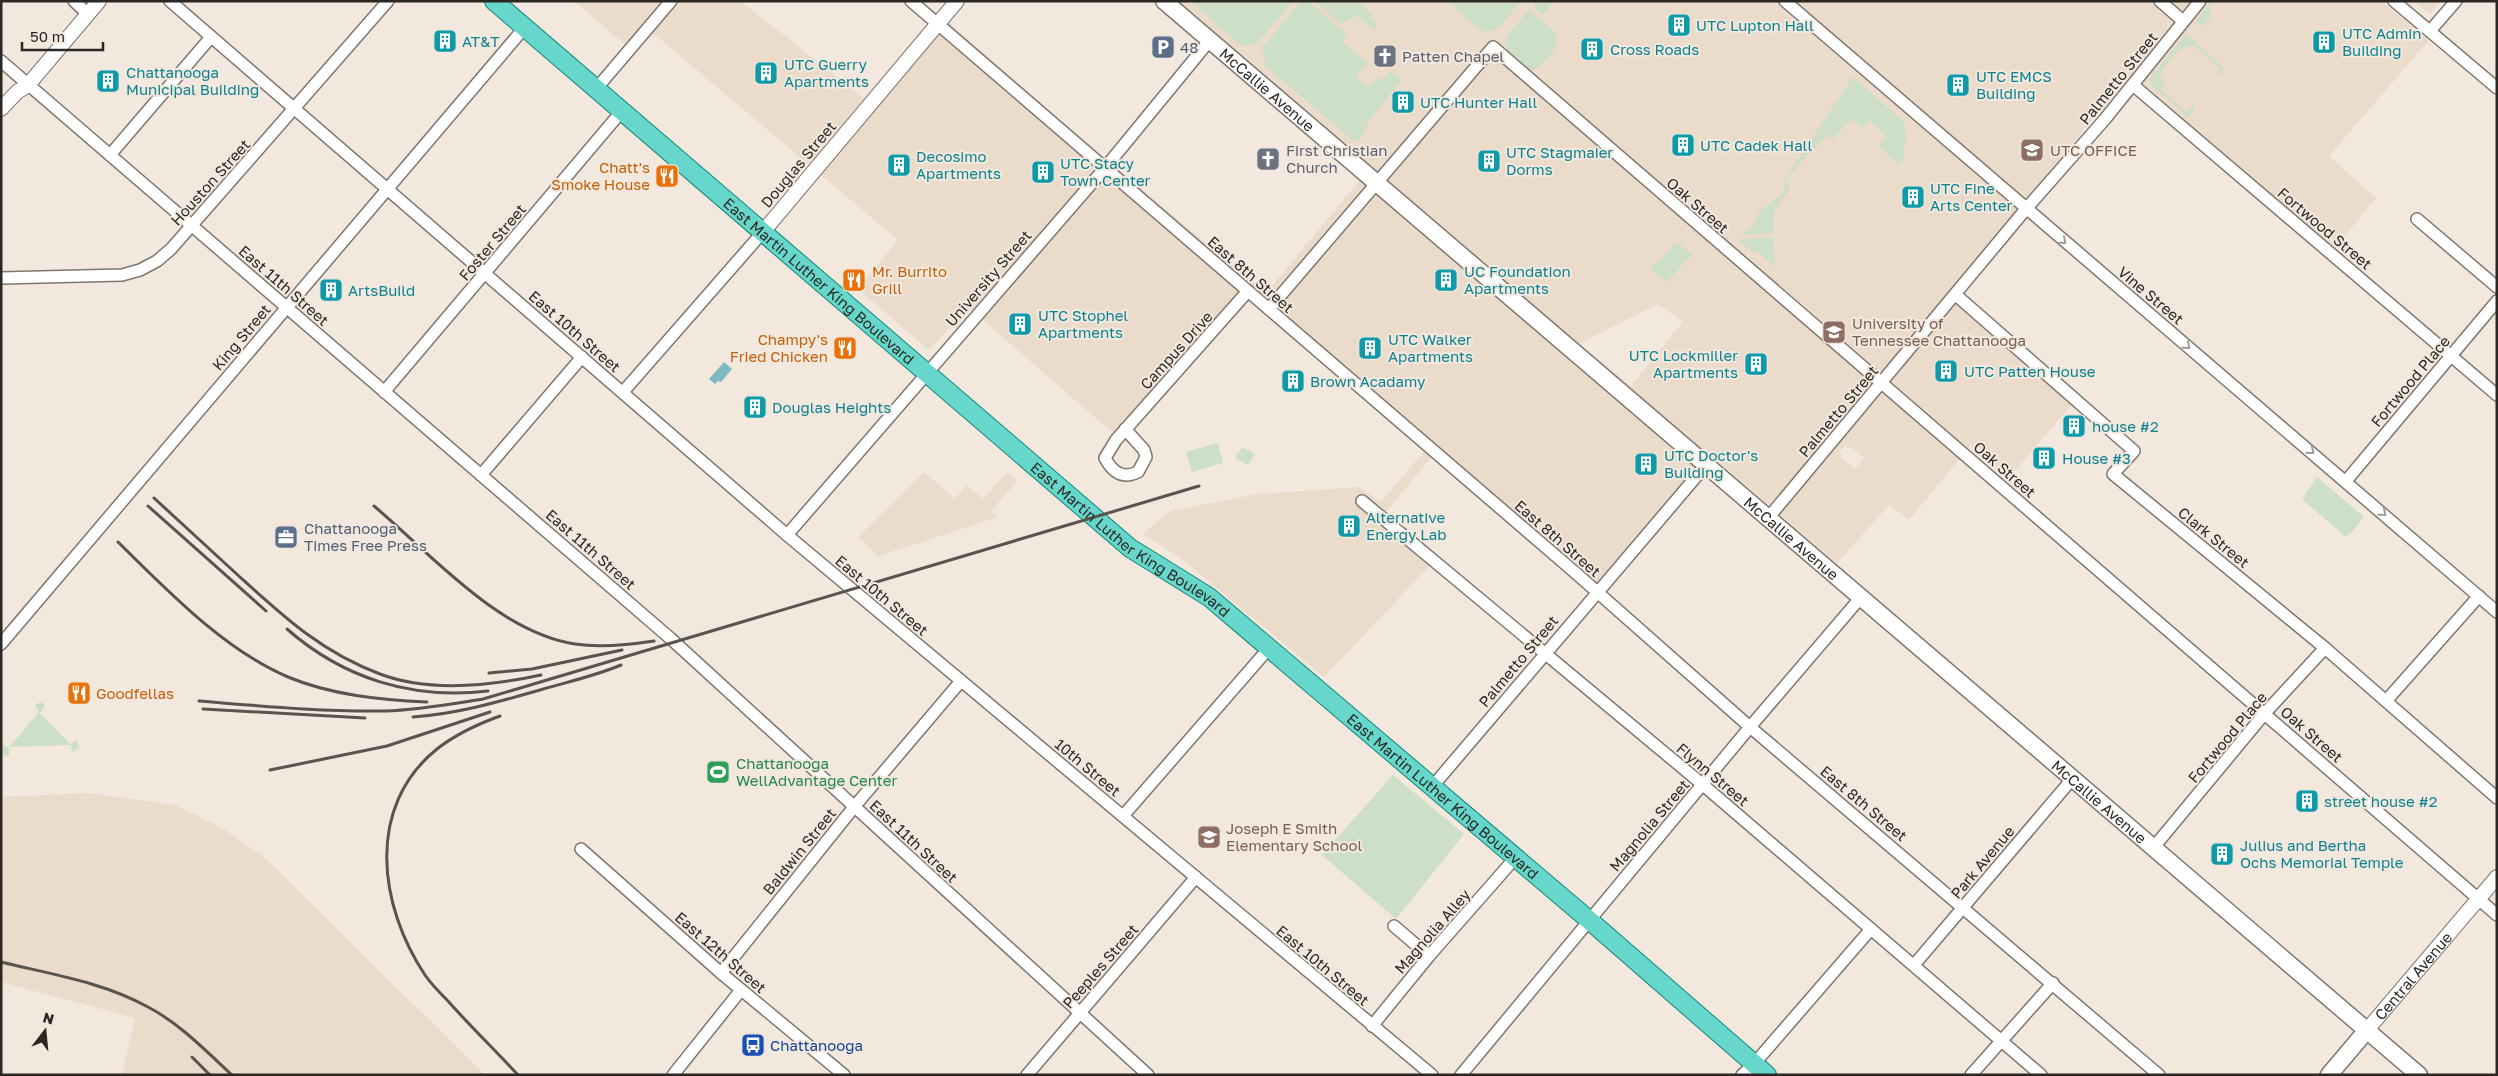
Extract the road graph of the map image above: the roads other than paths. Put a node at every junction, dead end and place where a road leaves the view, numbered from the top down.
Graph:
1 (74, 1) edge
2 (99, 1) edge
3 (170, 1) edge
4 (388, 1) edge
5 (494, 1) edge
6 (671, 1) edge
7 (911, 1) edge
8 (958, 1) edge
9 (1164, 1) edge
10 (1785, 1) edge
11 (2160, 1) edge
12 (2200, 1) edge
13 (2394, 1) edge
14 (2456, 1) edge
15 (88, 14) junction
16 (2183, 21) junction
17 (938, 24) junction
18 (525, 27) junction
19 (2430, 31) junction
20 (211, 37) junction
21 (1210, 40) junction
22 (1, 61) edge
23 (28, 85) junction
24 (2133, 85) junction
25 (2497, 88) edge
26 (596, 89) junction
27 (295, 108) junction
28 (1, 109) edge
29 (621, 112) junction
30 (110, 155) junction
31 (1105, 168) junction
32 (1376, 182) junction
33 (388, 189) junction
34 (2026, 209) junction
35 (2417, 219) dead end
36 (192, 226) junction
37 (762, 233) junction
38 (485, 273) junction
39 (1, 278) edge
40 (2497, 287) edge
41 (1248, 291) junction
42 (1956, 295) junction
43 (2497, 301) edge
44 (286, 307) junction
45 (1269, 309) junction
46 (2452, 356) junction
47 (582, 357) junction
48 (925, 373) junction
49 (1882, 382) junction
50 (384, 392) junction
51 (623, 392) junction
52 (2497, 395) edge
53 (1125, 429) dead end
54 (1706, 464) junction
55 (481, 475) junction
56 (2346, 481) junction
57 (1362, 500) dead end
58 (1769, 517) junction
59 (788, 534) junction
60 (1597, 592) junction
61 (1862, 596) junction
62 (2479, 596) junction
63 (2497, 612) edge
64 (1, 644) edge
65 (1269, 648) junction
66 (2325, 648) junction
67 (1545, 652) junction
68 (961, 681) junction
69 (2386, 701) junction
70 (2266, 713) junction
71 (1750, 727) junction
72 (2073, 778) junction
73 (1702, 784) junction
74 (1432, 787) junction
75 (2497, 798) edge
76 (854, 807) junction
77 (1123, 816) junction
78 (2154, 847) junction
79 (581, 849) dead end
80 (1516, 857) junction
81 (1196, 877) junction
82 (2497, 877) edge
83 (2478, 899) junction
84 (1963, 906) junction
85 (2497, 915) edge
86 (1589, 920) junction
87 (1394, 926) dead end
88 (1871, 929) junction
89 (1429, 956) junction
90 (1914, 965) junction
91 (721, 973) junction
92 (2052, 983) junction
93 (741, 990) junction
94 (1079, 1013) junction
95 (1372, 1026) junction
96 (2367, 1030) junction
97 (2001, 1041) junction
98 (1754, 1071) edge
99 (1425, 1073) edge
100 (673, 1075) edge
101 (844, 1075) edge
102 (1027, 1075) edge
103 (1148, 1075) edge
104 (1461, 1075) edge
105 (1971, 1075) edge
106 (2041, 1075) edge
107 (2158, 1075) edge
108 (2329, 1075) edge
109 (2419, 1075) edge

1 - 15 street
2 - 15 street
3 - 20 street, East 10th Street
4 - 27 street, Houston Street
5 - 18 main road, East Martin Luther King Boulevard
6 - 26 street
7 - 17 street, East 8th Street
8 - 17 street, Douglas Street
9 - 21 main road, McCallie Avenue
10 - 34 street, Vine Street
11 - 16 street
12 - 16 street, Palmetto Street
13 - 19 street
14 - 19 street
15 - 23 street
16 - 24 street, Palmetto Street
17 - 31 street, East 8th Street
17 - 37 street, Douglas Street
18 - 26 main road, East Martin Luther King Boulevard
18 - 33 street, King Street
19 - 25 street
20 - 27 street, East 10th Street
20 - 30 street
21 - 31 street, University Street
21 - 32 main road, McCallie Avenue
22 - 23 street, East 11th Street
23 - 28 street
23 - 30 street, East 11th Street
24 - 34 street, Palmetto Street
24 - 46 street, Fortwood Street
26 - 29 main road, East Martin Luther King Boulevard
27 - 33 street, East 10th Street
27 - 36 street, Houston Street
29 - 37 main road, East Martin Luther King Boulevard
29 - 38 street, Foster Street
30 - 36 street, East 11th Street
31 - 41 street, East 8th Street
31 - 48 street, University Street
32 - 45 street
32 - 49 street, Oak Street
32 - 54 main road, McCallie Avenue
33 - 38 street, East 10th Street
33 - 44 street, King Street
34 - 42 street, Palmetto Street
34 -> 56 street, Vine Street
35 - 40 street
36 - 39 street, Houston Street
36 - 44 street, East 11th Street
37 - 48 main road, East Martin Luther King Boulevard
37 - 51 street, Douglas Street
38 - 47 street, East 10th Street
38 - 50 street, Foster Street
41 - 45 street, East 8th Street
41 - 53 street, Campus Drive
42 - 49 street, Palmetto Street
42 - 66 street, Clark Street
43 - 46 street, Fortwood Place
44 - 50 street, East 11th Street
44 - 64 street, King Street
45 - 60 street, East 8th Street
46 - 52 street, Fortwood Street
46 - 56 street, Fortwood Place
47 - 51 street, East 10th Street
47 - 55 street
48 - 59 street, University Street
48 - 65 main road, East Martin Luther King Boulevard
49 - 58 street, Palmetto Street
49 - 70 street, Oak Street
50 - 55 street, East 11th Street
51 - 59 street, East 10th Street
54 - 58 main road, McCallie Avenue
54 - 60 street, Palmetto Street
55 - 76 street, East 11th Street
56 -> 62 street, Vine Street
57 - 67 street, Flynn Street
58 - 61 main road, McCallie Avenue
59 - 68 street, East 10th Street
60 - 67 street, Palmetto Street
60 - 71 street, East 8th Street
61 - 71 street, Magnolia Street
61 - 72 main road, McCallie Avenue
62 - 63 street, Vine Street
62 - 69 street
65 - 74 main road, East Martin Luther King Boulevard
65 - 77 street
66 - 69 street, Clark Street
66 - 70 street, Fortwood Place
67 - 73 street, Flynn Street
67 - 74 street, Palmetto Street
68 - 76 street, Baldwin Street
68 - 77 street, 10th Street
69 - 75 street, Clark Street
70 - 78 street, Fortwood Place
70 - 83 street, Oak Street
71 - 73 street, Magnolia Street
71 - 84 street, East 8th Street
72 - 78 main road, McCallie Avenue
72 - 84 street, Park Avenue
73 - 86 street, Magnolia Street
73 - 88 street, Flynn Street
74 - 80 main road, East Martin Luther King Boulevard
76 - 91 street, Baldwin Street
76 - 94 street, East 11th Street
77 - 81 street, 10th Street
78 - 96 main road, McCallie Avenue
79 - 91 street, East 12th Street
80 - 86 main road, East Martin Luther King Boulevard
80 - 89 street, Magnolia Alley
81 - 94 street, Peeples Street
81 - 95 street, East 10th Street
82 - 83 street, Central Avenue
83 - 85 street, Oak Street
83 - 96 street, Central Avenue
84 - 90 street, Park Avenue
84 - 92 street, East 8th Street
86 - 98 main road, East Martin Luther King Boulevard
86 - 104 street, Magnolia Street
87 - 89 street
88 - 90 street, Flynn Street
88 - 98 street
89 - 95 street, Magnolia Alley
90 - 97 street, Flynn Street
91 - 93 street, East 12th Street
92 - 97 street
92 - 107 street, East 8th Street
93 - 100 street
93 - 101 street, East 12th Street
94 - 102 street, Peeples Street
94 - 103 street, East 11th Street
95 - 99 street, East 10th Street
96 - 108 main road, Central Avenue
96 - 109 main road, McCallie Avenue
97 - 105 street
97 - 106 street, Flynn Street

